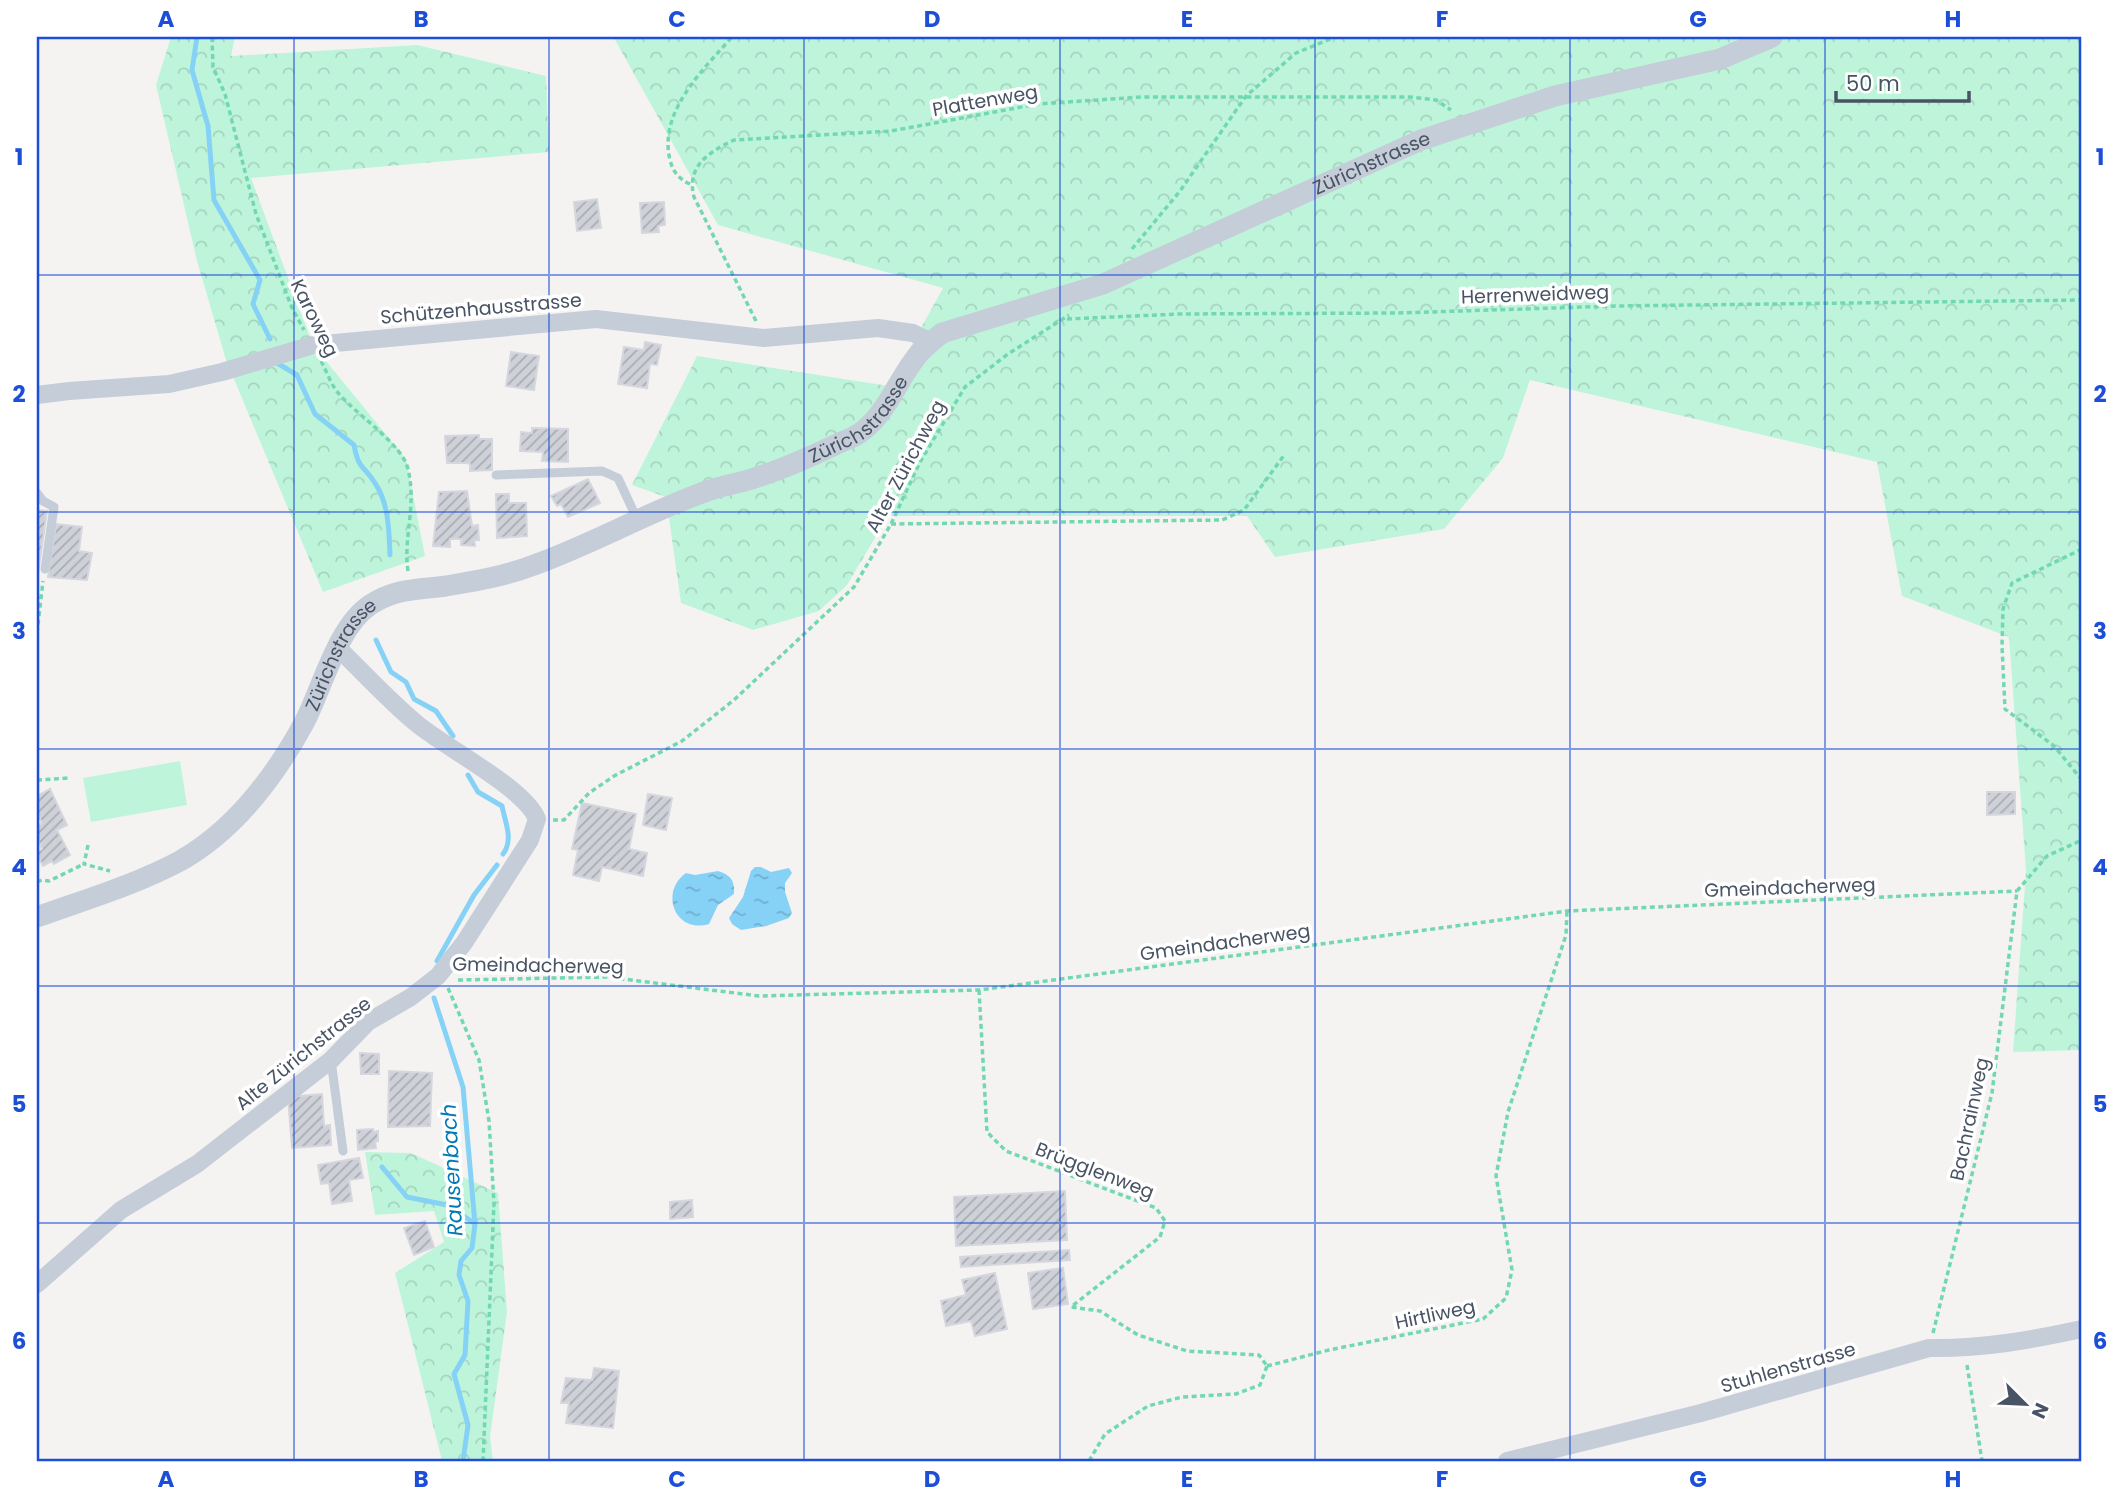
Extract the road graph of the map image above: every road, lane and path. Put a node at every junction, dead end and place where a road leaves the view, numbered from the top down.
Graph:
1 (212, 37) edge
2 (732, 37) edge
3 (1335, 37) edge
4 (1772, 37) edge
5 (1246, 96) junction
6 (1470, 123) junction
7 (690, 184) junction
8 (1129, 253) dead end
9 (2082, 299) edge
10 (1074, 310) dead end
11 (1052, 318) dead end
12 (1065, 319) junction
13 (764, 338) junction
14 (931, 342) junction
15 (313, 345) junction
16 (37, 395) edge
17 (1285, 454) dead end
18 (496, 475) dead end
19 (37, 493) edge
20 (637, 519) junction
21 (891, 524) junction
22 (2082, 550) edge
23 (45, 569) joint
24 (411, 588) junction
25 (37, 632) edge
26 (338, 648) junction
27 (69, 778) dead end
28 (37, 780) edge
29 (2082, 780) edge
30 (537, 819) junction
31 (2082, 840) edge
32 (88, 845) dead end
33 (84, 864) junction
34 (135, 880) junction
35 (37, 882) edge
36 (2017, 891) junction
37 (1567, 911) junction
38 (37, 917) edge
39 (438, 976) junction
40 (979, 990) junction
41 (331, 1060) junction
42 (343, 1151) dead end
43 (37, 1284) edge
44 (2082, 1329) edge
45 (1929, 1348) junction
46 (1965, 1349) junction
47 (1267, 1366) junction
48 (483, 1461) edge
49 (1089, 1461) edge
50 (1507, 1461) edge
51 (1982, 1461) edge

1 - 15 path, Karoweg
2 - 7 path
3 - 5 path
4 - 6 street, Zürichstrasse
5 - 6 path, Plattenweg
5 - 7 path, Plattenweg
5 - 8 path
6 - 14 street, Zürichstrasse
7 - 13 path
9 - 12 path, Herrenweidweg
10 - 12 path, Alter Zürichweg
11 - 12 path, Herrenweidweg
12 - 21 path, Alter Zürichweg
13 - 14 street, Schützenhausstrasse
13 - 15 street, Schützenhausstrasse
14 - 20 street, Zürichstrasse
15 - 16 street, Schützenhausstrasse
15 - 24 path, Karoweg
17 - 21 path
18 - 20 lane
19 - 23 lane
20 - 24 street, Zürichstrasse
21 - 30 path, Alter Zürichweg
22 - 29 path
23 - 25 path
24 - 26 street, Zürichstrasse
26 - 30 street
26 - 34 street, Zürichstrasse
27 - 28 path
30 - 39 street, Alte Zürichstrasse
31 - 36 path
32 - 33 path
33 - 34 path
33 - 35 path
34 - 38 street, Zürichstrasse
36 - 37 path, Gmeindacherweg
36 - 45 path, Bachrainweg
37 - 40 path, Gmeindacherweg
37 - 47 path, Hirtliweg
39 - 40 path, Gmeindacherweg
39 - 41 street, Alte Zürichstrasse
39 - 48 path
40 - 47 path, Brügglenweg
41 - 42 lane
41 - 43 street, Alte Zürichstrasse
44 - 46 street, Stuhlenstrasse
45 - 46 street, Stuhlenstrasse
45 - 50 street, Stuhlenstrasse
46 - 51 path
47 - 49 path

